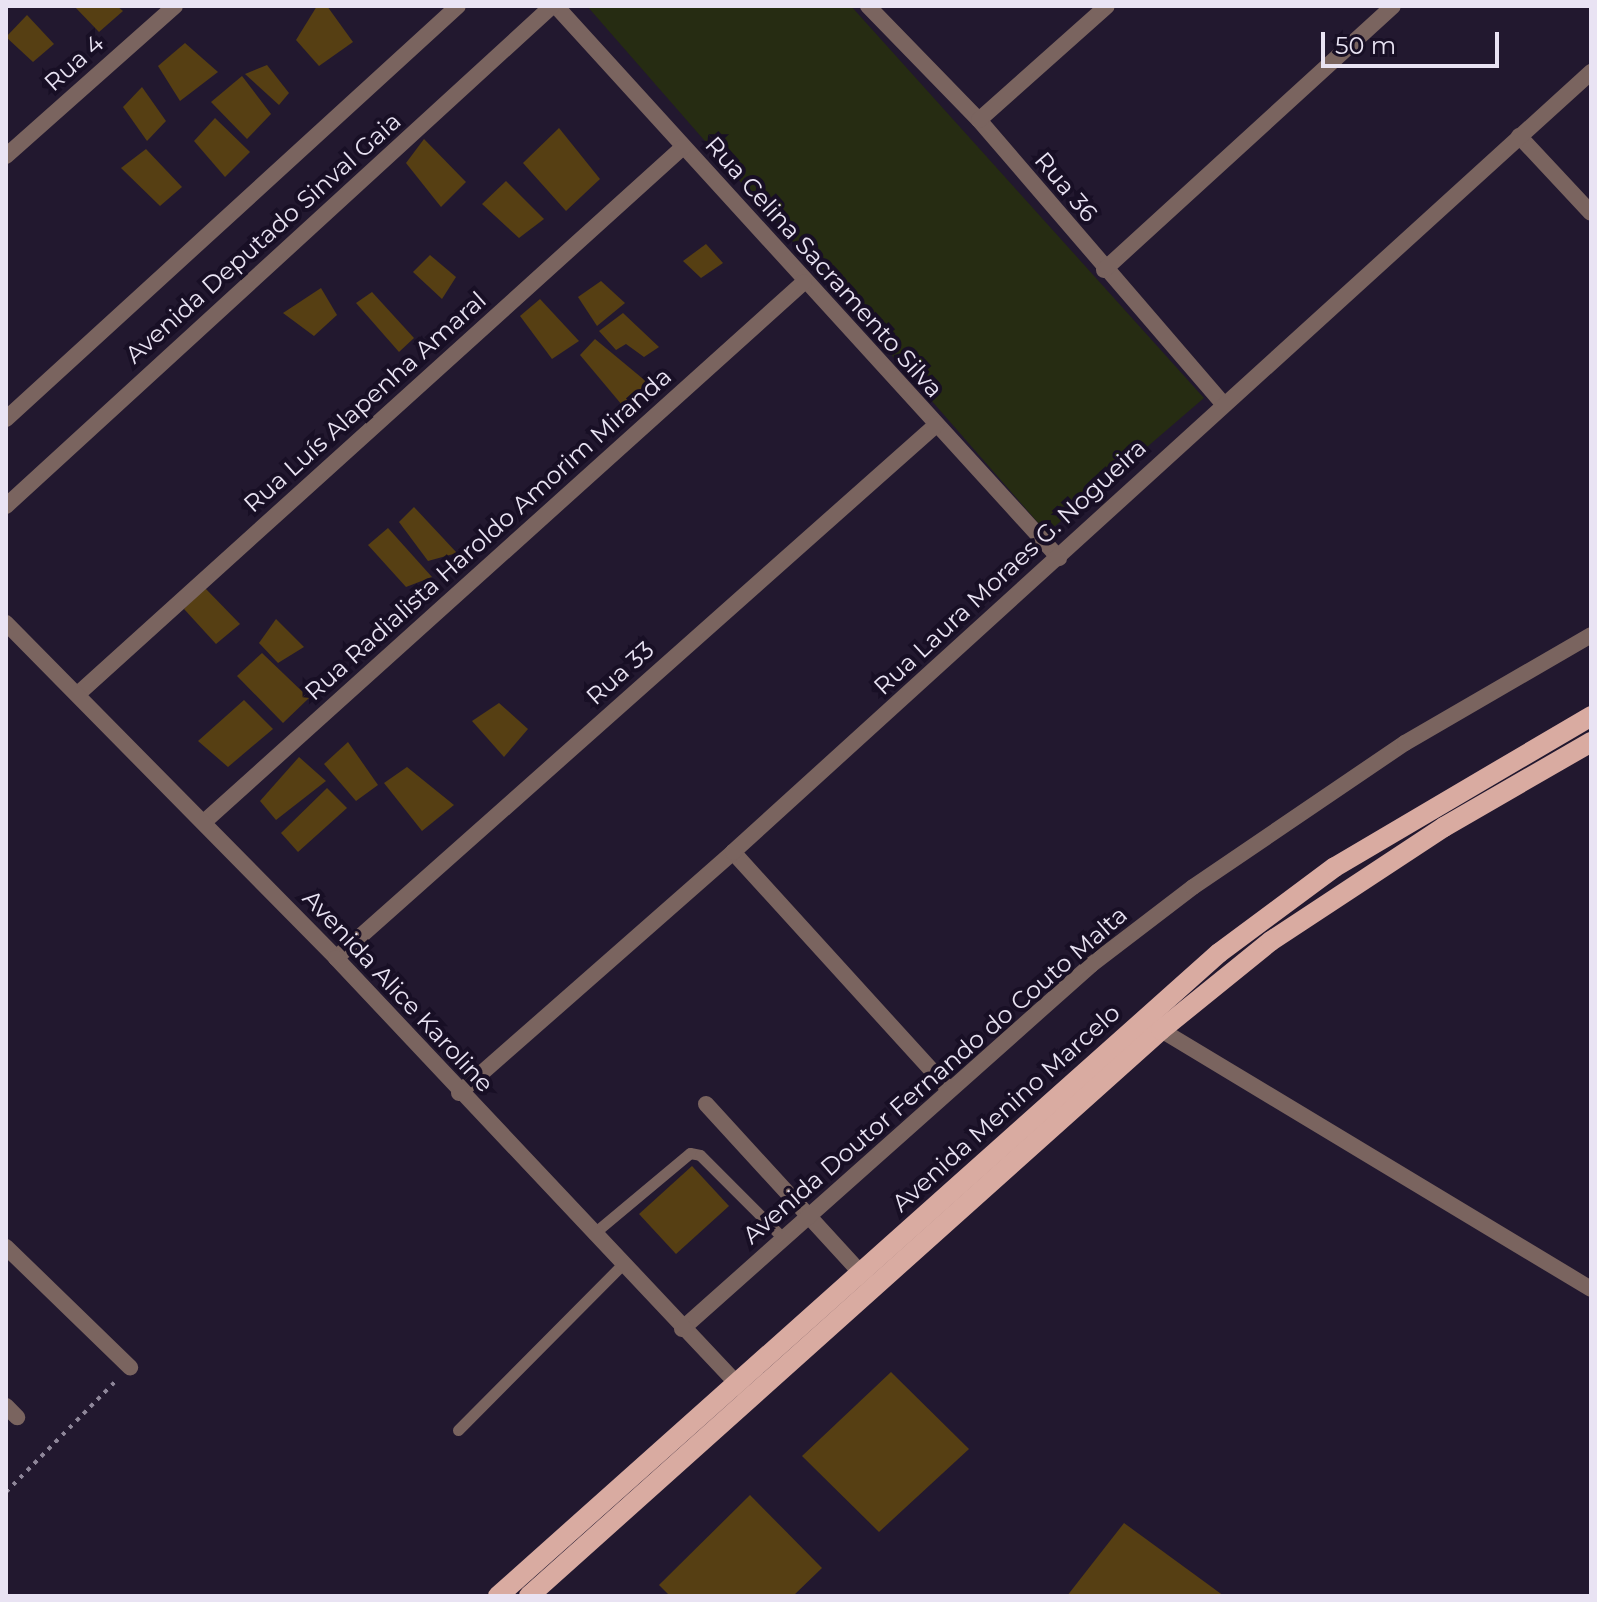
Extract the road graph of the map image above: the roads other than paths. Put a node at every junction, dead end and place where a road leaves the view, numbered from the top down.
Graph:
1 (175, 6) edge
2 (458, 6) edge
3 (554, 6) edge
4 (868, 6) edge
5 (1107, 6) edge
6 (1393, 6) edge
7 (1591, 72) edge
8 (979, 120) junction
9 (1519, 136) junction
10 (683, 147) junction
11 (6, 156) edge
12 (1591, 213) edge
13 (1104, 270) junction
14 (804, 282) junction
15 (1222, 403) junction
16 (6, 419) edge
17 (936, 425) junction
18 (6, 506) edge
19 (1059, 558) junction
20 (6, 624) edge
21 (1591, 635) edge
22 (79, 693) junction
23 (1591, 716) edge
24 (1591, 742) edge
25 (204, 822) junction
26 (733, 852) junction
27 (336, 958) junction
28 (1161, 1030) junction
29 (949, 1089) junction
30 (459, 1093) junction
31 (706, 1104) dead end
32 (806, 1217) junction
33 (593, 1234) junction
34 (784, 1239) junction
35 (6, 1247) edge
36 (622, 1265) junction
37 (866, 1279) junction
38 (1591, 1289) edge
39 (682, 1329) junction
40 (130, 1367) road end
41 (743, 1390) junction
42 (458, 1430) dead end
43 (498, 1596) edge
44 (529, 1596) edge

1 - 11 street, Rua 4
2 - 16 street, Avenida Deputado Sinval Gaia
3 - 10 street, Rua Celina Sacramento Silva
3 - 18 street, Avenida Deputado Sinval Gaia
4 - 8 street, Rua 36
5 - 8 street
6 - 13 street
7 - 9 street, Rua Laura Moraes G. Nogueira
8 - 13 street, Rua 36
9 - 12 street
9 - 15 street, Rua Laura Moraes G. Nogueira
10 - 14 street, Rua Celina Sacramento Silva
10 - 22 street, Rua Luís Alapenha Amaral
13 - 15 street, Rua 36
14 - 17 street, Rua Celina Sacramento Silva
14 - 25 street, Rua Radialista Haroldo Amorim Miranda
15 - 19 street, Rua Laura Moraes G. Nogueira
17 - 19 street, Rua Celina Sacramento Silva
17 - 27 street, Rua 33
19 - 26 street, Rua Laura Moraes G. Nogueira
20 - 22 street, Avenida Alice Karoline
21 - 29 street, Avenida Doutor Fernando do Couto Malta
22 - 25 street, Avenida Alice Karoline
23 - 37 main road, Avenida Menino Marcelo
24 - 28 main road, Avenida Menino Marcelo
25 - 27 street, Avenida Alice Karoline
26 - 29 street
26 - 30 street, Rua Laura Moraes G. Nogueira
27 - 30 street, Avenida Alice Karoline
28 - 37 main road, Avenida Menino Marcelo
28 - 38 street
29 - 32 street, Avenida Doutor Fernando do Couto Malta
30 - 33 street, Avenida Alice Karoline
31 - 32 street
32 - 34 street, Avenida Doutor Fernando do Couto Malta
32 - 37 street
33 - 34 lane
33 - 36 street, Avenida Alice Karoline
34 - 39 street, Avenida Doutor Fernando do Couto Malta
35 - 40 street
36 - 39 street, Avenida Alice Karoline
36 - 42 lane
37 - 41 main road, Avenida Menino Marcelo
39 - 41 street, Avenida Alice Karoline
41 - 43 main road, Avenida Menino Marcelo
41 - 44 main road, Avenida Menino Marcelo

